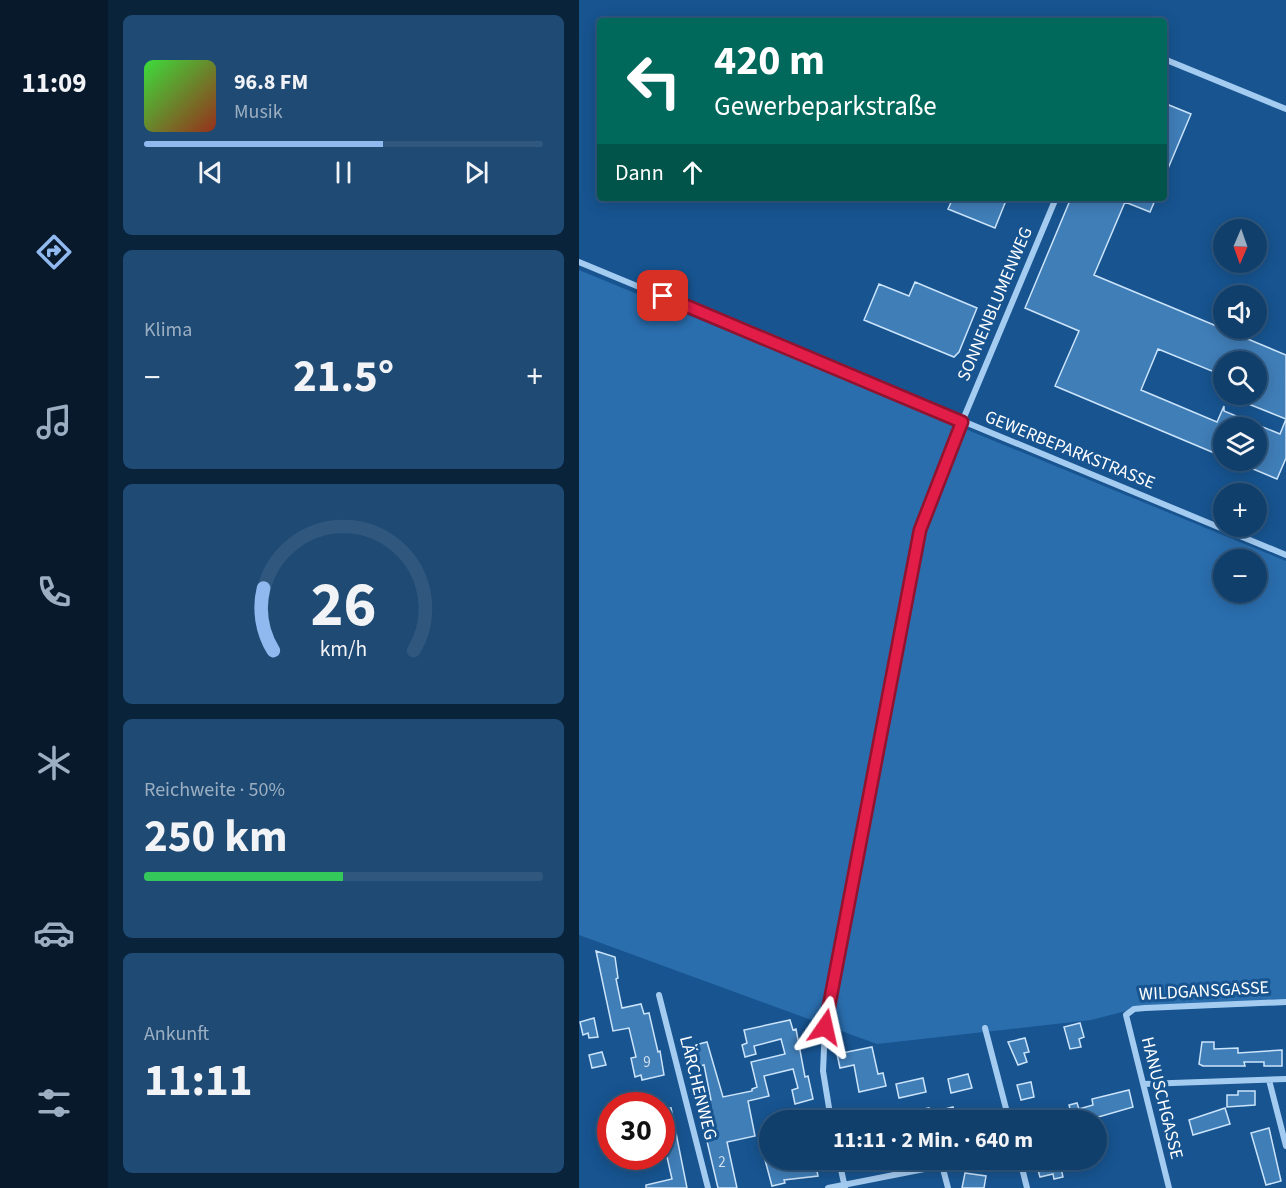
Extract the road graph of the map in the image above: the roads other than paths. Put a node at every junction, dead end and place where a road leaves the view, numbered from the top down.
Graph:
1 (1167, 60) edge
2 (1286, 109) edge
3 (1055, 201) edge
4 (579, 262) edge
5 (962, 422) junction
6 (1286, 555) edge
7 (659, 995) dead end
8 (1286, 1002) edge
9 (1126, 1015) joint
10 (985, 1029) dead end
11 (1286, 1079) edge
12 (1269, 1080) junction
13 (1144, 1084) junction
14 (830, 1110) edge
15 (1006, 1110) edge
16 (1286, 1146) edge
17 (841, 1170) edge
18 (919, 1170) edge
19 (943, 1170) edge
20 (1022, 1170) edge
21 (844, 1186) edge
22 (708, 1188) edge
23 (828, 1188) edge
24 (948, 1188) edge
25 (1027, 1188) edge
26 (1169, 1188) edge

1 - 2 street
3 - 5 street, SONNENBLUMENWEG
4 - 5 street, GEWERBEPARKSTRASSE
5 - 6 street, GEWERBEPARKSTRASSE
5 - 14 street, SONNENBLUMENWEG
7 - 22 street, LÄRCHENWEG
8 - 9 street, WILDGANSGASSE
9 - 13 street, HANUSCHGASSE
10 - 15 street
11 - 12 street
12 - 13 street
12 - 16 street
13 - 26 street, HANUSCHGASSE
17 - 21 street
18 - 21 street
19 - 24 street
20 - 25 street
21 - 23 street

